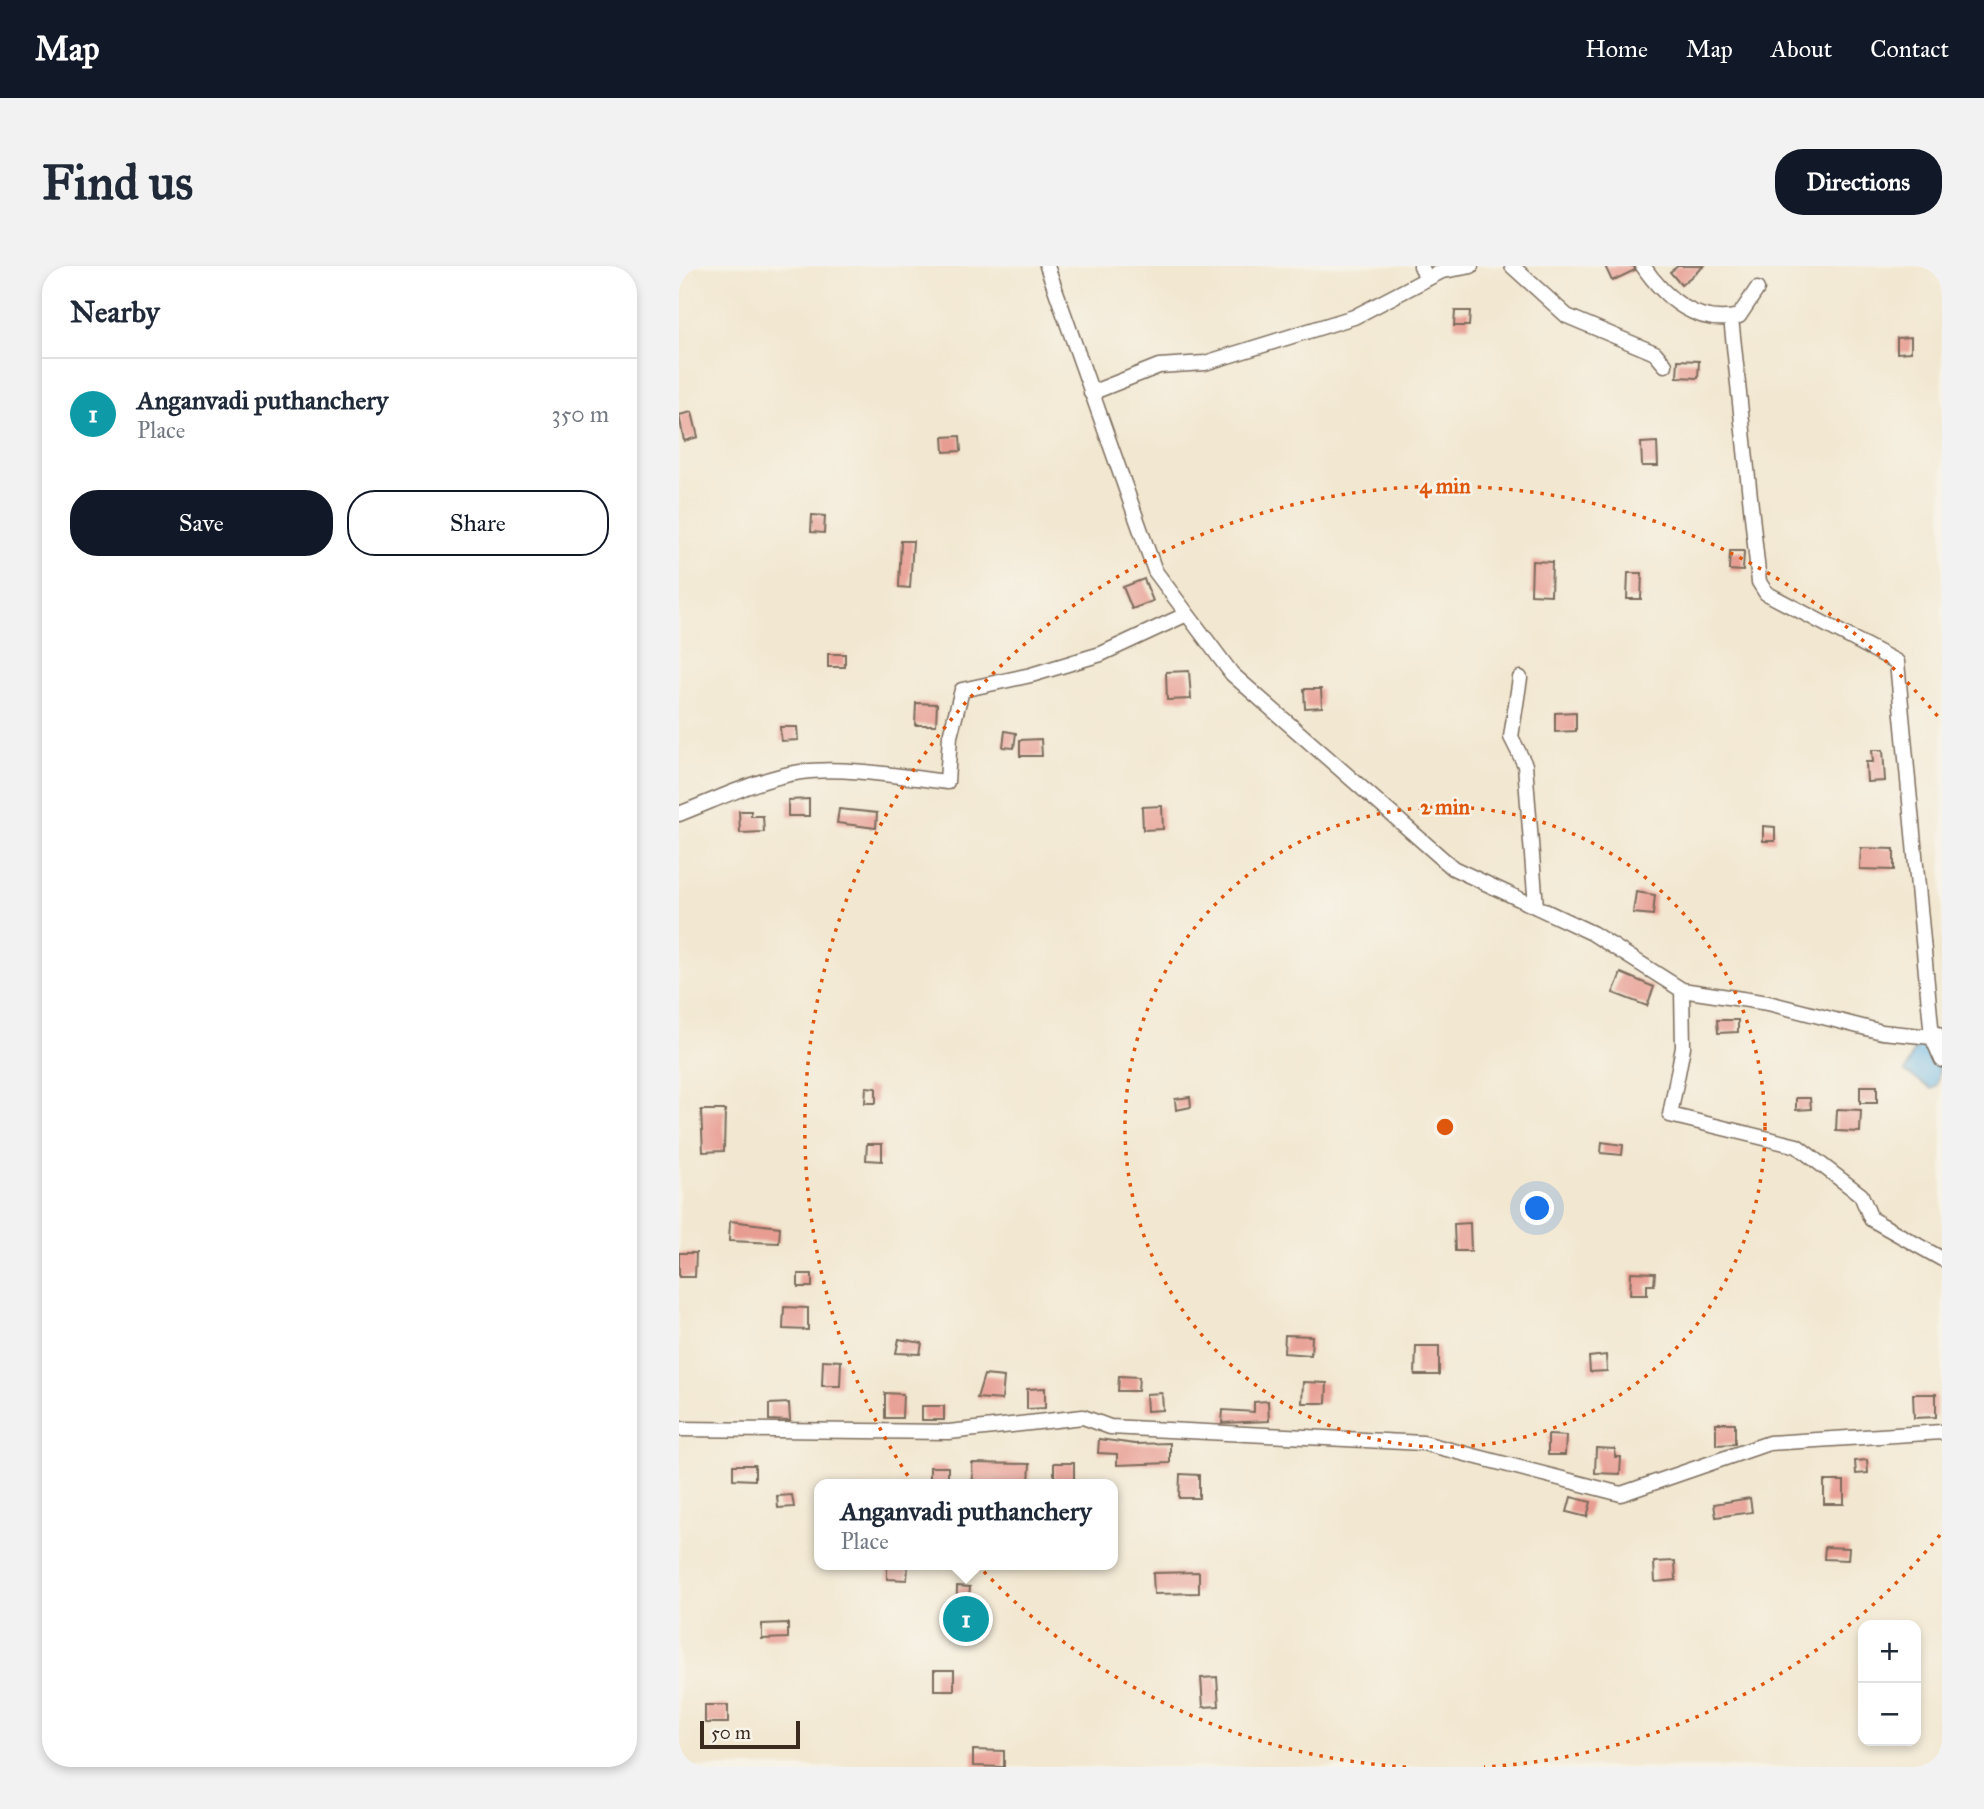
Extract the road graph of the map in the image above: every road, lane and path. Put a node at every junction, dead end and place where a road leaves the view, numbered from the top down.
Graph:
1 (1047, 266) edge
2 (1471, 266) edge
3 (1512, 266) edge
4 (1643, 266) edge
5 (1424, 273) edge
6 (1757, 289) dead end
7 (1731, 318) junction
8 (1665, 365) dead end
9 (1091, 393) junction
10 (1187, 614) junction
11 (1520, 678) dead end
12 (679, 814) edge
13 (1536, 907) junction
14 (1682, 990) junction
15 (1939, 1037) edge
16 (1942, 1060) edge
17 (1942, 1259) edge
18 (679, 1429) edge
19 (1942, 1432) edge

1 - 9 street
2 - 5 street
3 - 8 street
4 - 7 street
5 - 9 street
6 - 7 street
7 - 15 street
9 - 10 street
10 - 12 street
10 - 13 street
11 - 13 street
13 - 14 street
14 - 15 street
14 - 17 street
15 - 16 street
18 - 19 street

